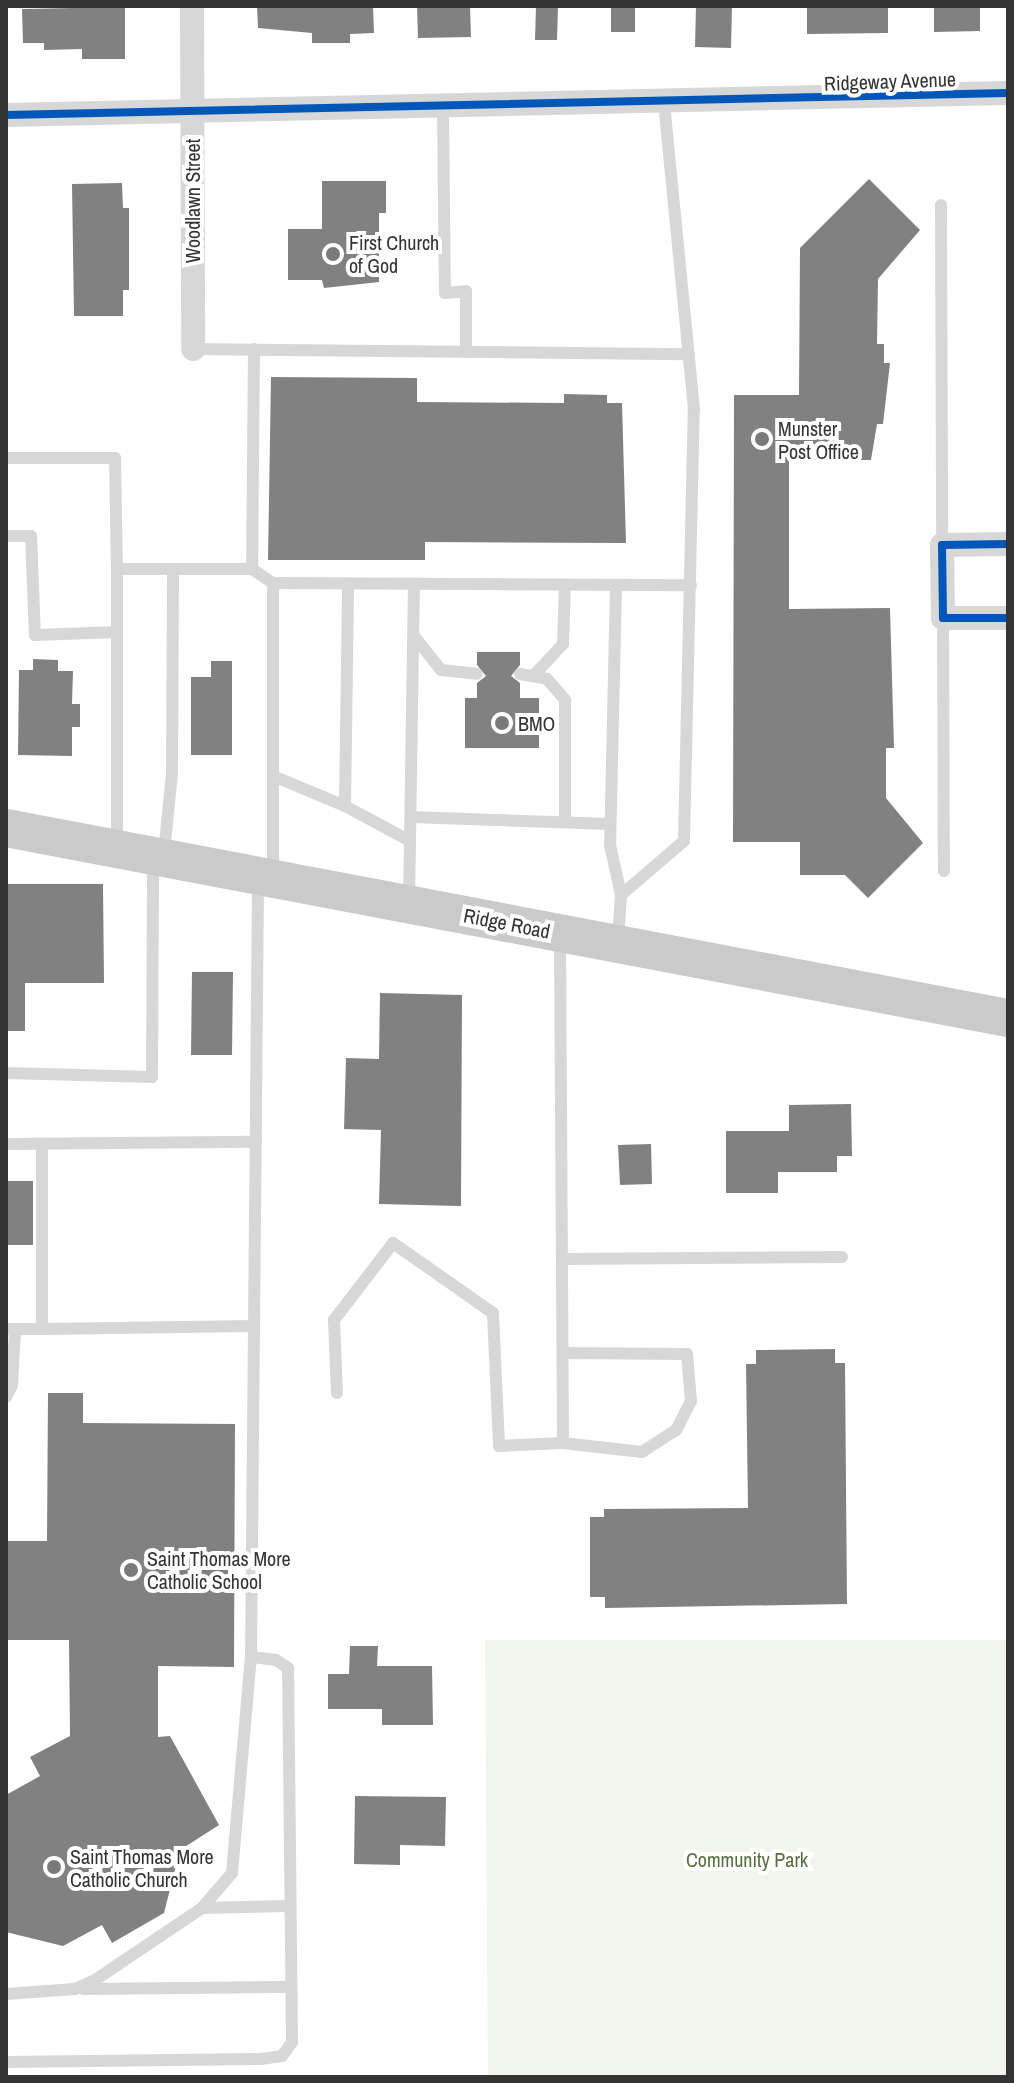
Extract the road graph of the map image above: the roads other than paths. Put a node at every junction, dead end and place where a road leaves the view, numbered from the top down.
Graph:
1 (192, 6) edge
2 (1008, 93) edge
3 (664, 103) junction
4 (443, 109) junction
5 (192, 113) junction
6 (6, 115) edge
7 (941, 205) dead end
8 (193, 349) joint
9 (254, 349) junction
10 (466, 352) junction
11 (689, 354) junction
12 (6, 458) edge
13 (6, 536) edge
14 (1008, 544) edge
15 (942, 545) junction
16 (117, 569) junction
17 (173, 569) junction
18 (252, 569) junction
19 (273, 583) junction
20 (348, 584) junction
21 (414, 584) junction
22 (565, 585) junction
23 (691, 585) junction
24 (616, 586) junction
25 (943, 618) junction
26 (1008, 618) edge
27 (117, 632) junction
28 (413, 635) junction
29 (477, 674) dead end
30 (520, 674) dead end
31 (535, 674) junction
32 (273, 776) junction
33 (345, 806) junction
34 (411, 817) junction
35 (565, 822) junction
36 (610, 824) junction
37 (6, 828) edge
38 (410, 841) junction
39 (145, 854) junction
40 (944, 871) dead end
41 (266, 877) junction
42 (621, 895) junction
43 (409, 904) junction
44 (560, 933) junction
45 (618, 944) junction
46 (1008, 1018) edge
47 (6, 1073) edge
48 (256, 1142) junction
49 (6, 1144) edge
50 (42, 1144) junction
51 (842, 1257) dead end
52 (562, 1259) junction
53 (254, 1326) junction
54 (10, 1329) edge
55 (42, 1329) junction
56 (563, 1353) junction
57 (337, 1393) dead end
58 (6, 1397) edge
59 (563, 1443) junction
60 (251, 1657) junction
61 (290, 1906) junction
62 (202, 1908) junction
63 (291, 1987) junction
64 (75, 1989) junction
65 (6, 1994) edge
66 (6, 2062) edge

1 - 5 street, Woodlawn Street
2 - 3 street, Ridgeway Avenue
3 - 4 street, Ridgeway Avenue
3 - 11 lane
4 - 5 street, Ridgeway Avenue
4 - 10 lane
5 - 6 street, Ridgeway Avenue
5 - 8 street, Woodlawn Street
7 - 15 lane
8 - 9 lane
9 - 10 lane
9 - 18 lane
10 - 11 lane
11 - 23 lane
12 - 16 lane
13 - 27 lane
14 - 15 street
15 - 25 street
16 - 17 lane
16 - 27 lane
17 - 18 lane
17 - 39 lane
18 - 19 lane
19 - 20 lane
19 - 32 lane
20 - 21 lane
20 - 33 lane
21 - 22 lane
21 - 28 lane
22 - 24 lane
22 - 31 lane
23 - 24 lane
23 - 42 lane
24 - 36 lane
25 - 26 street
25 - 40 lane
27 - 39 lane
28 - 29 lane
28 - 34 lane
30 - 31 lane
31 - 35 lane
32 - 33 lane
32 - 41 lane
33 - 38 lane
34 - 35 lane
34 - 38 lane
35 - 36 lane
36 - 42 lane
37 - 39 main road, Ridge Road
38 - 43 lane
39 - 41 main road, Ridge Road
39 - 47 lane
41 - 43 main road, Ridge Road
41 - 48 lane
42 - 45 lane
43 - 44 main road, Ridge Road
44 - 45 main road, Ridge Road
44 - 52 lane
45 - 46 main road, Ridge Road
48 - 50 lane
48 - 53 lane
49 - 50 lane
50 - 55 lane
51 - 52 lane
52 - 56 lane
53 - 55 lane
53 - 60 lane
54 - 55 lane
54 - 58 lane
56 - 59 lane
56 - 59 lane
57 - 59 lane
60 - 61 lane
60 - 62 lane
61 - 62 lane
61 - 63 lane
62 - 64 lane
63 - 64 lane
63 - 66 lane
64 - 65 lane

